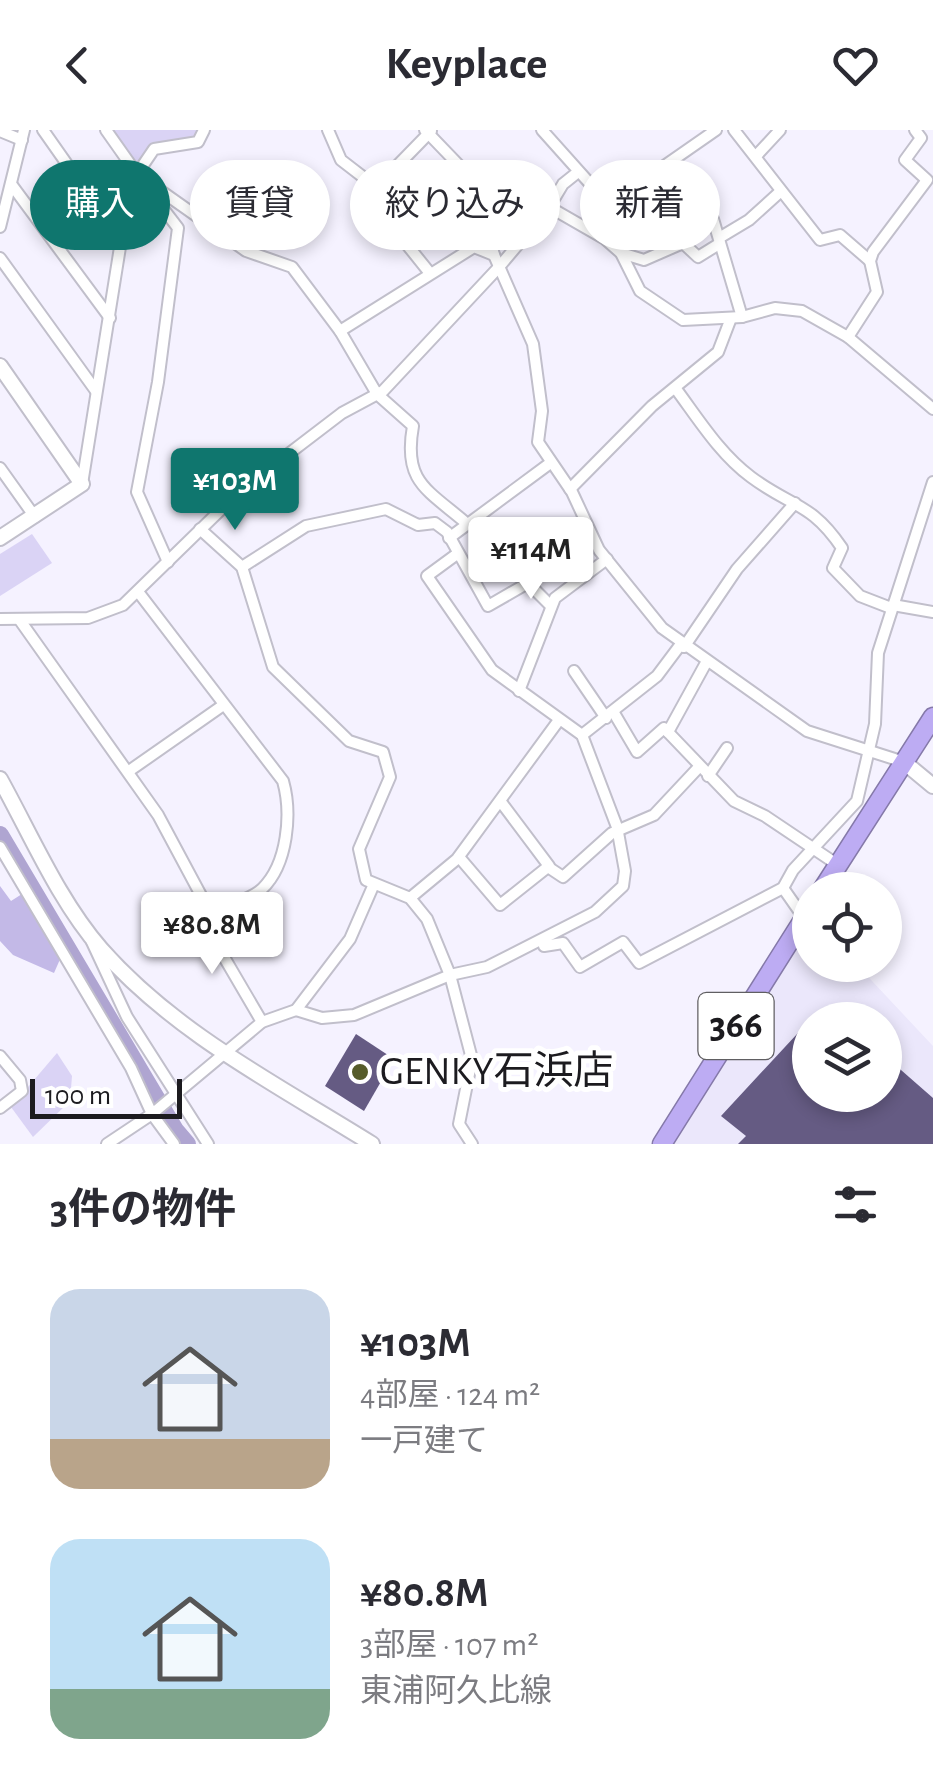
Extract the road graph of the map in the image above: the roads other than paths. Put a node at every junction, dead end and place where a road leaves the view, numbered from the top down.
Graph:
1 (44, 130) edge
2 (106, 130) edge
3 (204, 130) edge
4 (328, 130) edge
5 (542, 130) edge
6 (716, 130) edge
7 (734, 130) edge
8 (780, 130) edge
9 (914, 130) edge
10 (0, 131) edge
11 (428, 131) edge
12 (23, 135) edge
13 (756, 156) junction
14 (65, 160) edge
15 (127, 160) edge
16 (147, 160) edge
17 (401, 160) edge
18 (455, 160) edge
19 (350, 167) edge
20 (578, 172) junction
21 (11, 184) junction
22 (560, 189) edge
23 (781, 191) junction
24 (170, 197) edge
25 (3, 198) edge
26 (560, 214) edge
27 (170, 217) edge
28 (0, 227) edge
29 (720, 240) edge
30 (720, 245) edge
31 (120, 250) edge
32 (412, 250) edge
33 (493, 250) edge
34 (507, 250) edge
35 (667, 250) edge
36 (621, 253) junction
37 (0, 258) edge
38 (496, 261) junction
39 (870, 261) junction
40 (430, 272) junction
41 (737, 317) junction
42 (110, 318) junction
43 (340, 330) junction
44 (848, 337) junction
45 (0, 366) edge
46 (676, 389) junction
47 (96, 391) junction
48 (377, 394) junction
49 (933, 409) edge
50 (549, 464) junction
51 (0, 468) edge
52 (933, 482) edge
53 (82, 484) junction
54 (570, 489) junction
55 (796, 503) junction
56 (35, 517) junction
57 (466, 522) junction
58 (200, 529) junction
59 (0, 538) edge
60 (449, 538) junction
61 (457, 554) junction
62 (607, 559) junction
63 (168, 562) junction
64 (242, 567) junction
65 (138, 593) junction
66 (551, 606) junction
67 (892, 607) junction
68 (933, 612) edge
69 (0, 619) edge
70 (19, 619) junction
71 (682, 645) junction
72 (707, 661) junction
73 (574, 670) dead end
74 (519, 690) junction
75 (222, 706) junction
76 (610, 716) junction
77 (933, 718) edge
78 (559, 720) junction
79 (668, 732) junction
80 (582, 735) junction
81 (727, 748) dead end
82 (867, 752) junction
83 (904, 762) junction
84 (699, 767) junction
85 (129, 771) junction
86 (708, 776) junction
87 (0, 779) edge
88 (933, 786) edge
89 (501, 802) junction
90 (618, 832) junction
91 (813, 846) junction
92 (0, 847) edge
93 (459, 857) junction
94 (838, 865) junction
95 (548, 867) junction
96 (834, 872) edge
97 (374, 884) junction
98 (783, 888) junction
99 (792, 897) edge
100 (410, 898) junction
101 (211, 914) junction
102 (88, 932) junction
103 (792, 937) edge
104 (518, 952) junction
105 (450, 975) junction
106 (296, 1010) junction
107 (262, 1022) junction
108 (223, 1053) junction
109 (0, 1056) edge
110 (176, 1094) junction
111 (0, 1108) edge
112 (152, 1114) junction
113 (107, 1144) edge
114 (174, 1144) edge
115 (208, 1144) edge
116 (372, 1144) edge
117 (472, 1144) edge
118 (662, 1144) edge

1 - 14 street
2 - 15 street
3 - 16 street
4 - 19 street
5 - 20 street
6 - 20 street
7 - 13 street
8 - 13 street
9 - 39 street
10 - 12 street
11 - 17 street
11 - 18 street
12 - 21 street
13 - 23 street
20 - 22 street
21 - 25 street
21 - 42 street
23 - 29 street
23 - 39 street
24 - 43 street
25 - 28 street
26 - 36 street
27 - 63 street
30 - 41 street
31 - 42 street
32 - 40 street
33 - 38 street
34 - 38 street
35 - 36 street
36 - 41 street
37 - 47 street
38 - 40 street
38 - 48 street
38 - 50 street
39 - 44 street
40 - 43 street
41 - 44 street
41 - 46 street
42 - 47 street
43 - 48 street
44 - 49 street
45 - 53 main road
46 - 54 street
46 - 55 street
47 - 53 street
48 - 57 street
48 - 58 street
50 - 54 street
50 - 57 street
51 - 56 street
52 - 67 street
53 - 56 main road
54 - 62 street
55 - 67 street
55 - 71 street
56 - 59 main road
57 - 60 street
58 - 63 street
58 - 64 street
60 - 61 street
60 - 64 street
61 - 66 street
61 - 74 street
62 - 66 street
62 - 71 street
63 - 65 street
64 - 97 street
65 - 70 street
65 - 75 street
66 - 74 street
67 - 68 street
67 - 82 street
69 - 70 street
70 - 85 street
71 - 72 street
71 - 76 street
72 - 79 street
72 - 82 street
73 - 76 street
74 - 78 street
75 - 85 street
75 - 101 street
76 - 79 street
76 - 80 street
77 - 83 highway
78 - 80 street
78 - 89 street
79 - 84 street
80 - 90 street
81 - 86 street
82 - 83 street
82 - 91 street
83 - 88 main road
83 - 94 highway
84 - 86 street
84 - 90 street
85 - 101 street
86 - 91 street
87 - 102 main road
89 - 93 street
89 - 95 street
90 - 95 street
90 - 104 street
91 - 94 street
91 - 98 street
92 - 112 street
93 - 95 street
93 - 100 street
94 - 96 highway
97 - 100 street
97 - 106 street
98 - 99 street
98 - 104 street
100 - 105 street
101 - 107 street
102 - 108 main road
102 - 110 street
103 - 118 highway, 366
104 - 105 street
105 - 106 street
105 - 117 street
106 - 107 street
107 - 108 street
108 - 110 street
108 - 116 main road
109 - 111 street
110 - 112 street
110 - 115 street
112 - 113 street
112 - 114 street

